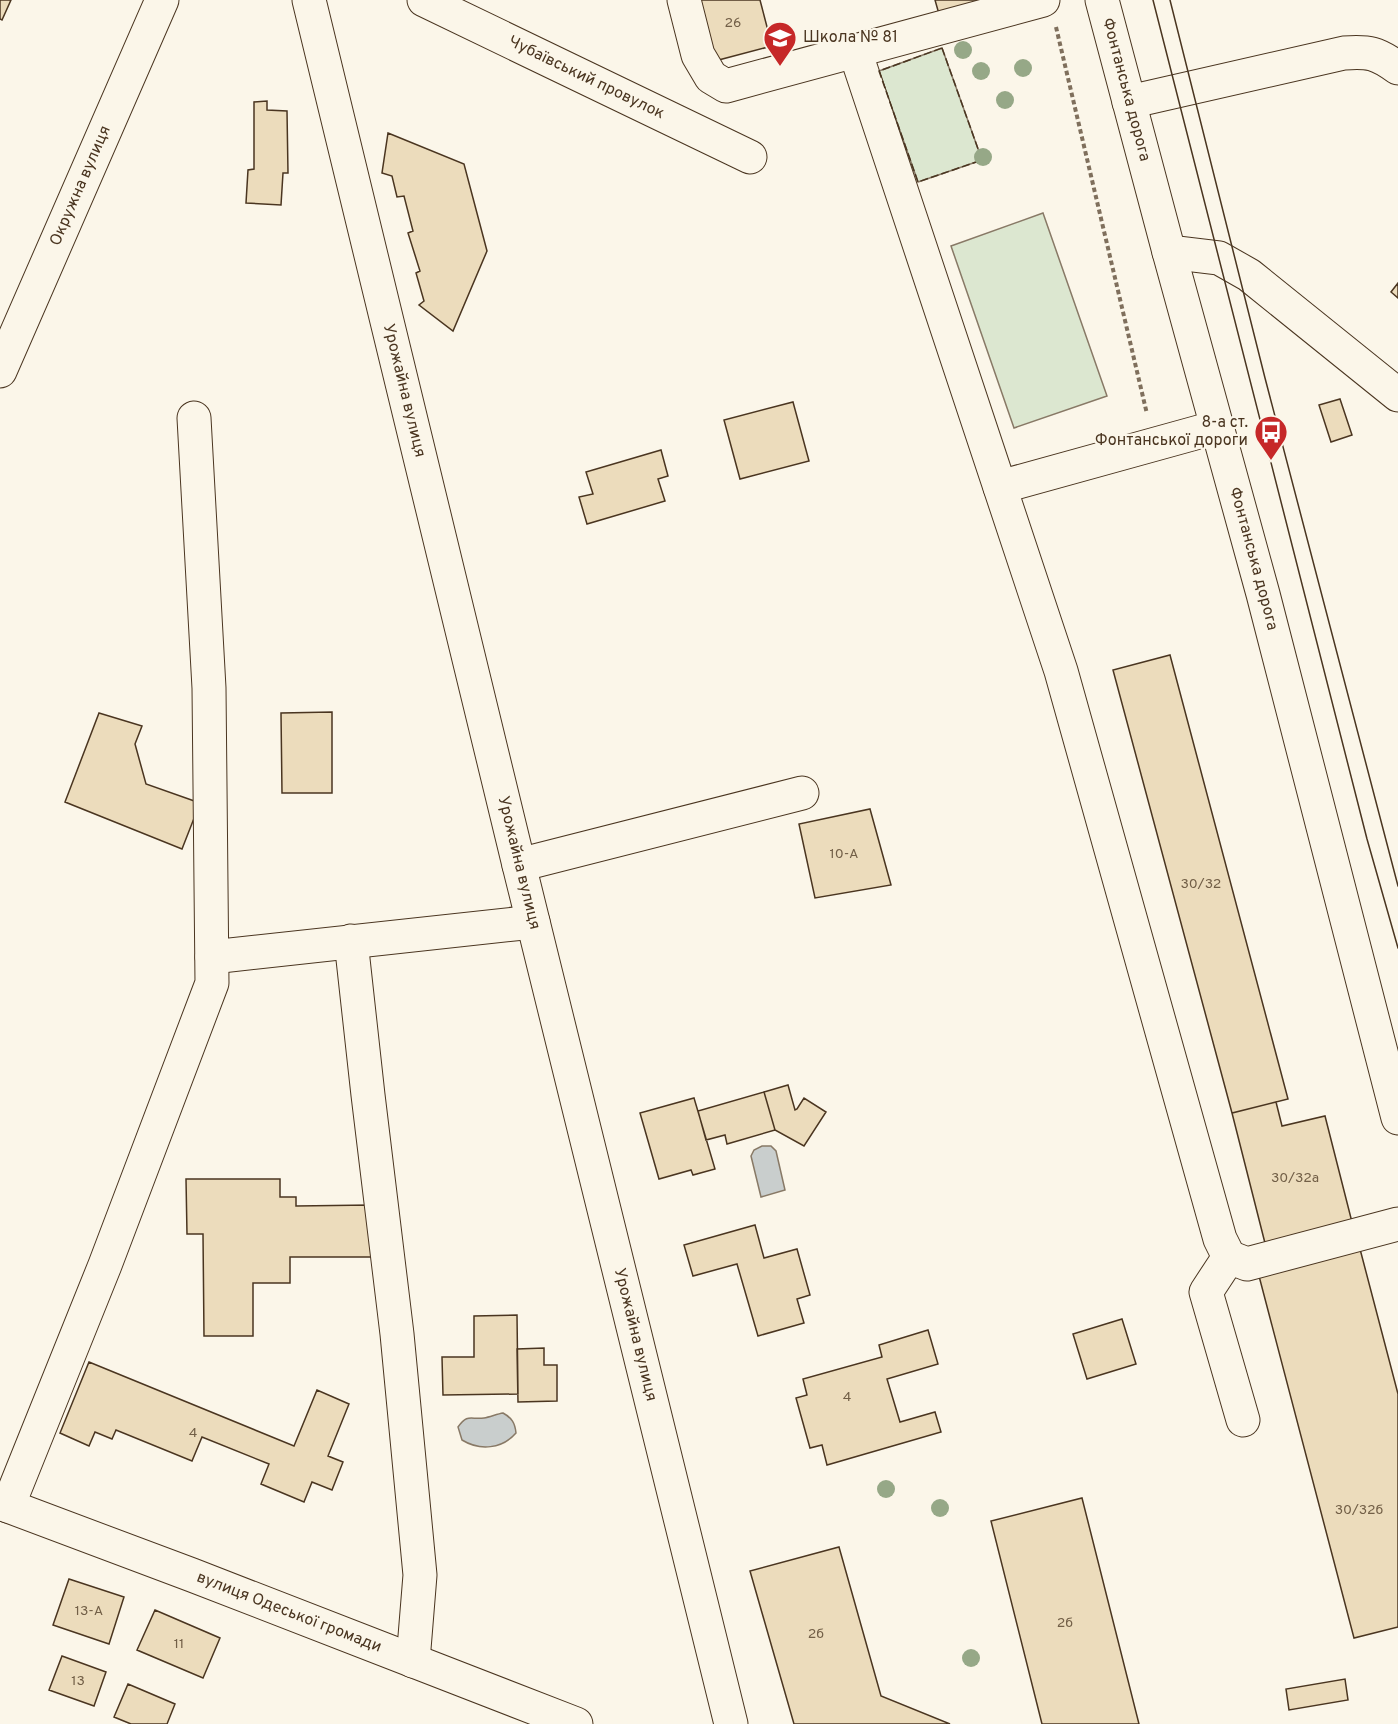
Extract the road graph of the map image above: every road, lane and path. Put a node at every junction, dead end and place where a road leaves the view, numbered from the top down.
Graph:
1 (162, 0) edge
2 (309, 0) edge
3 (424, 0) edge
4 (684, 0) edge
5 (1102, 0) edge
6 (1049, 11) edge
7 (855, 51) junction
8 (1398, 68) edge
9 (1129, 102) junction
10 (750, 156) dead end
11 (1169, 252) junction
12 (0, 371) edge
13 (1398, 395) edge
14 (194, 418) dead end
15 (1217, 427) junction
16 (1154, 444) junction
17 (1000, 487) junction
18 (801, 793) dead end
19 (519, 865) junction
20 (533, 922) junction
21 (351, 941) junction
22 (212, 957) junction
23 (1398, 1118) edge
24 (1398, 1224) edge
25 (1229, 1257) junction
26 (1243, 1420) dead end
27 (4, 1504) edge
28 (413, 1661) junction
29 (576, 1724) edge
30 (731, 1724) edge

1 - 12 street, Окружна вулиця
2 - 19 street, Урожайна вулиця
3 - 10 street, Чубаївський провулок
4 - 7 street
5 - 9 street, Фонтанська дорога
6 - 7 street
6 - 16 path
7 - 17 street
8 - 9 street
9 - 11 street, Фонтанська дорога
11 - 13 street
11 - 15 street, Фонтанська дорога
14 - 22 street
15 - 16 street
15 - 23 street, Фонтанська дорога
16 - 17 street
17 - 25 street
18 - 19 street
19 - 20 street, Урожайна вулиця
20 - 21 street
20 - 30 street, Урожайна вулиця
21 - 22 street
21 - 28 street
22 - 27 street
24 - 25 street
25 - 26 street
27 - 28 street, вулиця Одеської громади
28 - 29 street, вулиця Одеської громади

